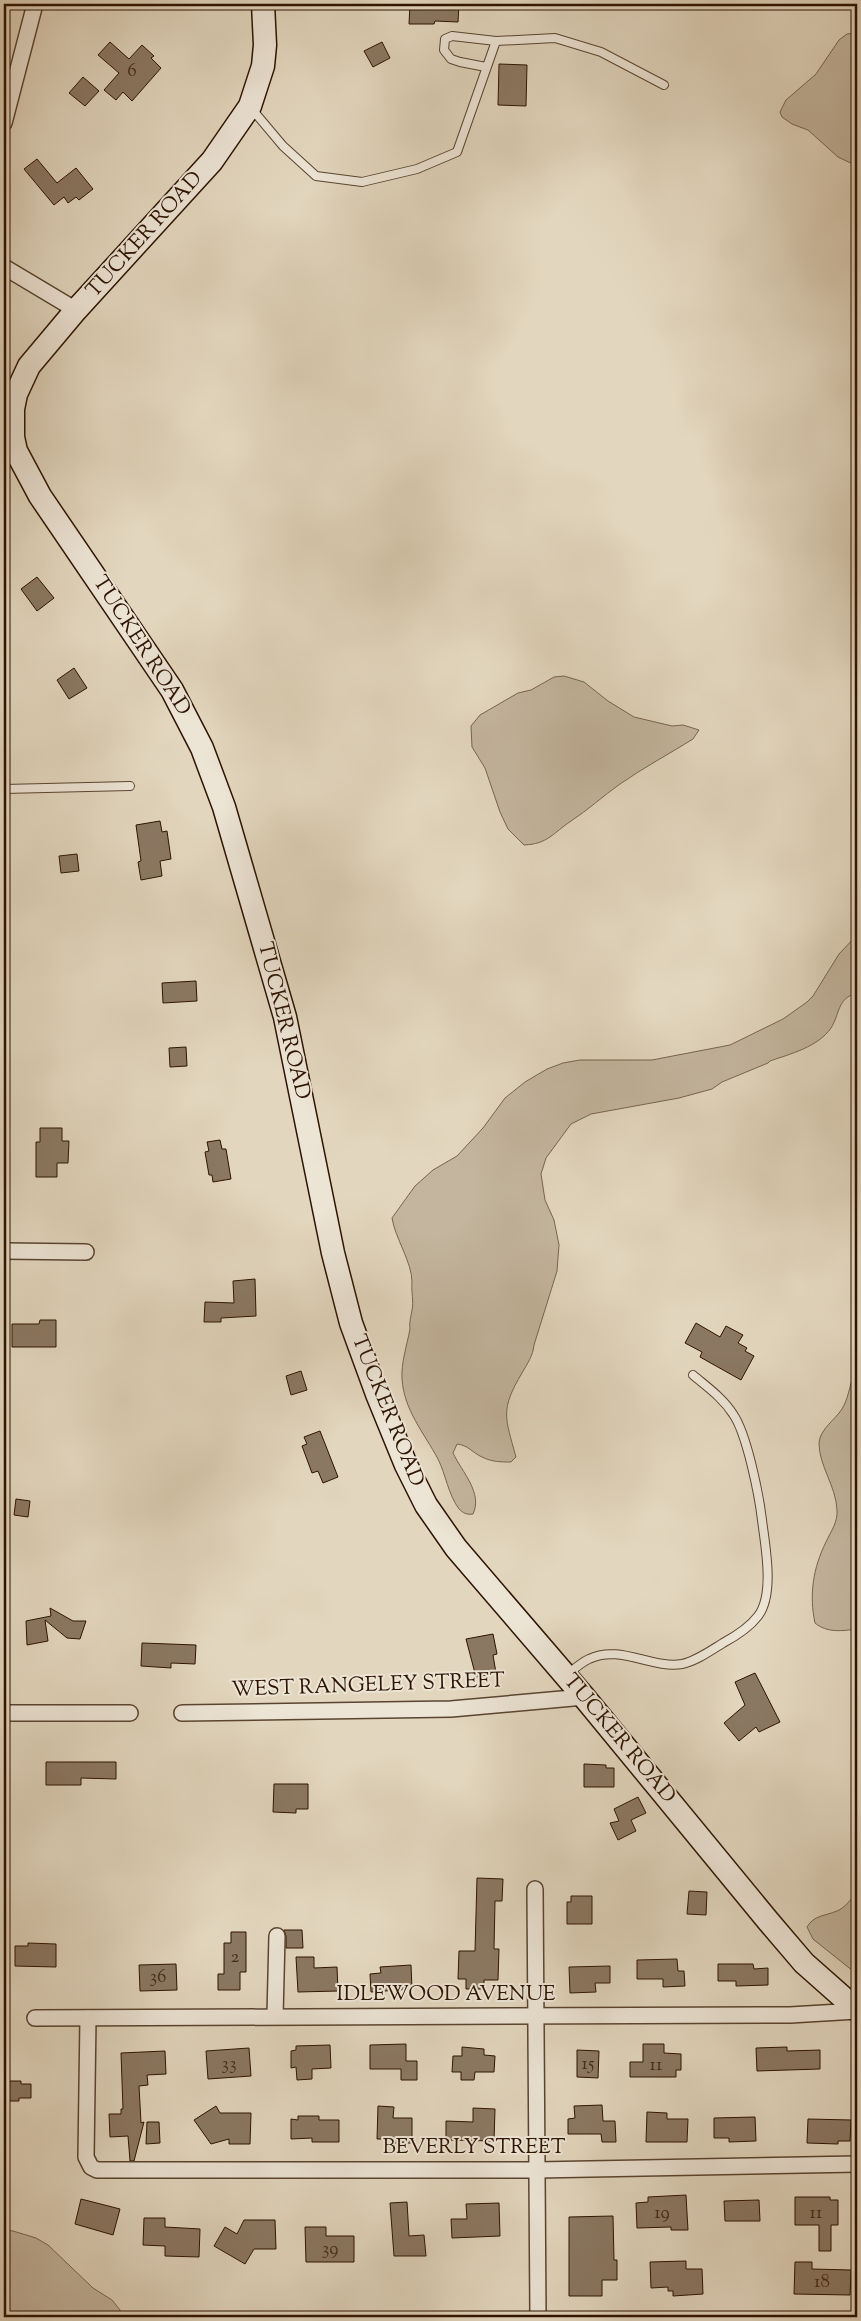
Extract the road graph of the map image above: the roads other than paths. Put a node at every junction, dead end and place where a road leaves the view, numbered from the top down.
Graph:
1 (35, 4) edge
2 (263, 4) edge
3 (496, 41) junction
4 (486, 67) junction
5 (664, 85) dead end
6 (250, 106) junction
7 (4, 123) edge
8 (4, 267) edge
9 (76, 310) junction
10 (8, 437) edge
11 (130, 786) dead end
12 (4, 789) edge
13 (4, 1251) edge
14 (86, 1252) dead end
15 (693, 1374) dead end
16 (566, 1675) junction
17 (584, 1697) junction
18 (4, 1713) edge
19 (130, 1713) dead end
20 (182, 1713) dead end
21 (536, 1889) dead end
22 (277, 1936) dead end
23 (857, 2010) edge
24 (275, 2016) junction
25 (537, 2016) junction
26 (35, 2018) dead end
27 (88, 2018) junction
28 (857, 2164) edge
29 (537, 2170) junction
30 (538, 2317) edge

1 - 7 street
2 - 6 main road, TUCKER ROAD
3 - 4 lane
3 - 4 lane
3 - 5 lane
4 - 6 lane
6 - 9 main road, TUCKER ROAD
8 - 9 street
9 - 10 main road, TUCKER ROAD
10 - 16 main road, TUCKER ROAD
11 - 12 lane
13 - 14 street
15 - 16 lane
16 - 17 main road, TUCKER ROAD
17 - 20 street, WEST RANGELEY STREET
17 - 23 main road, TUCKER ROAD
18 - 19 street
21 - 25 street
22 - 24 street
23 - 25 street, IDLEWOOD AVENUE
24 - 25 street, IDLEWOOD AVENUE
24 - 27 street, IDLEWOOD AVENUE
25 - 29 street
26 - 27 street, IDLEWOOD AVENUE
27 - 29 street, BEVERLY STREET
28 - 29 street, BEVERLY STREET
29 - 30 street

